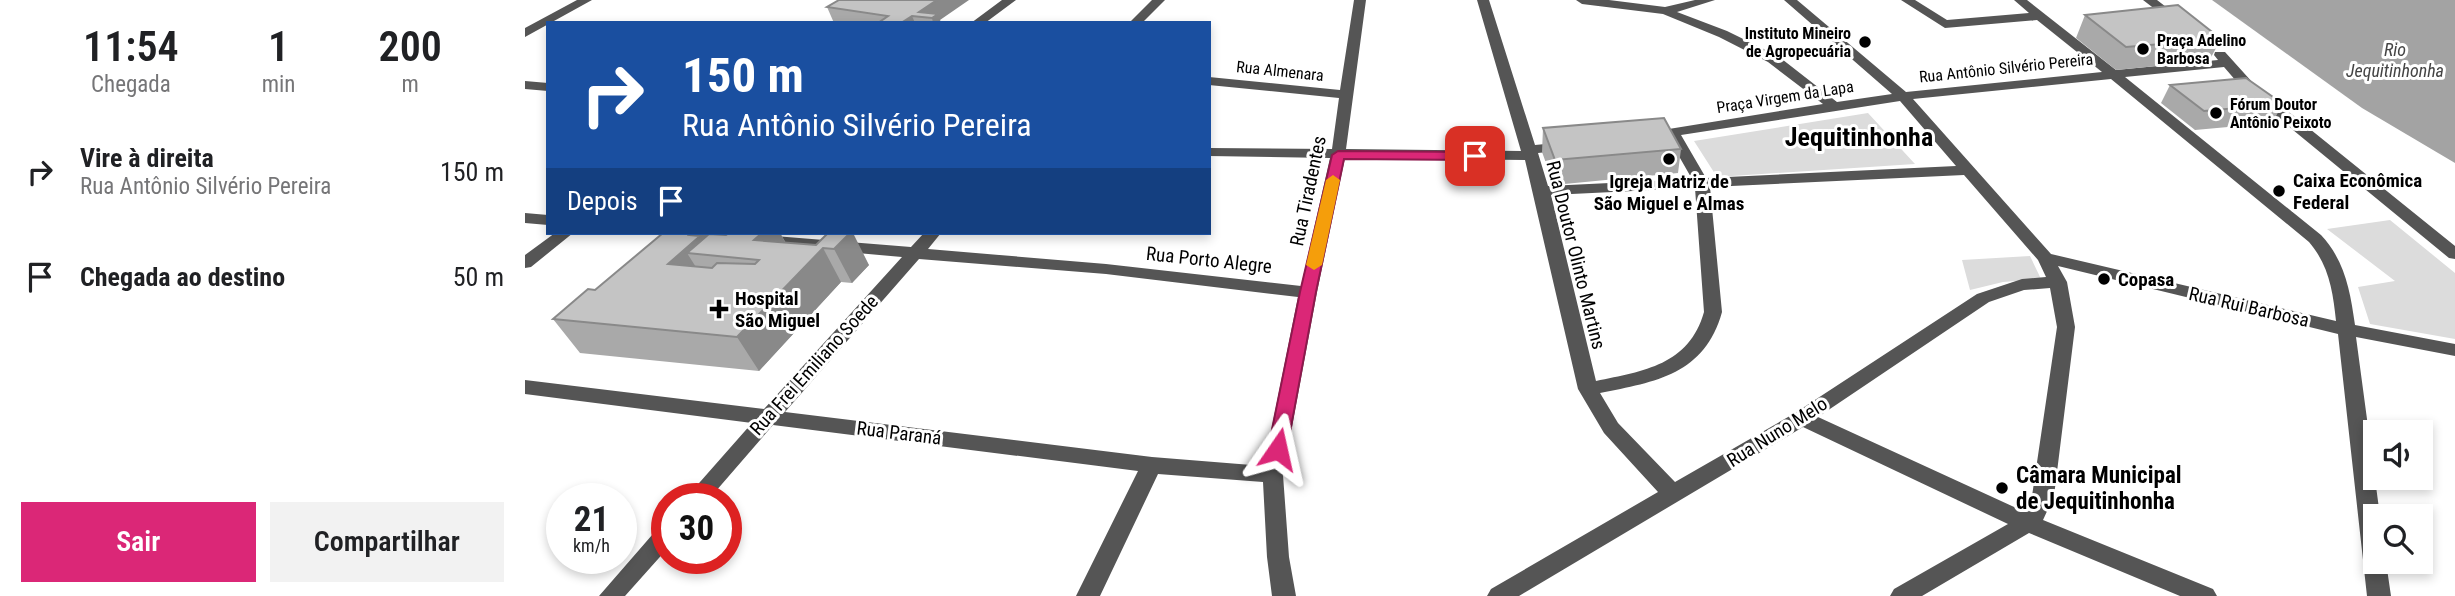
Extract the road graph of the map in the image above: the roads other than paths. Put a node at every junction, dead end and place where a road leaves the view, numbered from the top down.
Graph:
1 (586, 0) edge
2 (1010, 0) edge
3 (1159, 0) edge
4 (1360, 0) edge
5 (1483, 0) edge
6 (1582, 0) edge
7 (1709, 0) edge
8 (1790, 0) edge
9 (1907, 0) edge
10 (2019, 0) edge
11 (2149, 0) edge
12 (1665, 11) junction
13 (2039, 16) junction
14 (547, 21) edge
15 (980, 21) edge
16 (1137, 21) edge
17 (546, 22) edge
18 (2183, 25) edge
19 (525, 33) edge
20 (2210, 47) edge
21 (2229, 63) junction
22 (2113, 74) junction
23 (1211, 81) edge
24 (525, 85) edge
25 (546, 87) edge
26 (1346, 95) junction
27 (1903, 96) junction
28 (1835, 107) junction
29 (1673, 133) junction
30 (1633, 138) edge
31 (1580, 144) edge
32 (1211, 152) edge
33 (1528, 153) junction
34 (1338, 155) junction
35 (1967, 170) junction
36 (1702, 184) junction
37 (1542, 191) junction
38 (525, 218) edge
39 (546, 220) edge
40 (562, 235) edge
41 (931, 235) edge
42 (740, 238) edge
43 (914, 254) junction
44 (2455, 254) edge
45 (2045, 258) junction
46 (525, 263) edge
47 (2058, 282) junction
48 (1308, 292) junction
49 (2346, 329) junction
50 (2455, 349) edge
51 (525, 387) edge
52 (1588, 390) junction
53 (768, 417) junction
54 (1802, 418) junction
55 (1152, 465) junction
56 (1273, 475) junction
57 (710, 483) edge
58 (1674, 495) junction
59 (2368, 504) edge
60 (2028, 523) junction
61 (651, 551) edge
62 (2376, 574) edge
63 (611, 596) edge
64 (1089, 596) edge
65 (1284, 596) edge
66 (1499, 596) edge
67 (1902, 596) edge
68 (2205, 596) edge
69 (2379, 596) edge

1 - 14 street
2 - 15 street
3 - 16 street
4 - 26 street, Rua Tiradentes
5 - 33 street, Rua Doutor Olinto Martins
6 - 12 street
7 - 12 street
8 - 27 street
9 - 13 street
10 - 13 street
11 - 18 street
12 - 28 street
13 - 22 street
17 - 19 street
20 - 21 street
21 - 22 street
21 - 44 street
22 - 27 street, Rua Antônio Silvério Pereira
22 - 49 street
23 - 26 street, Rua Almenara
24 - 25 street
26 - 34 street, Rua Tiradentes
27 - 28 street, Praça Virgem da Lapa
27 - 35 street
28 - 29 street, Praça Virgem da Lapa
29 - 30 street, Praça Virgem da Lapa
29 - 36 street
31 - 33 street
32 - 34 street
33 - 34 street
33 - 37 street, Rua Doutor Olinto Martins
34 - 48 street, Rua Tiradentes
35 - 36 street
35 - 45 street
36 - 37 street
36 - 52 street
37 - 52 street, Rua Doutor Olinto Martins
38 - 39 street
40 - 46 street
41 - 43 street, Rua Frei Emiliano Soede
42 - 43 street, Rua Porto Alegre
43 - 48 street, Rua Porto Alegre
43 - 53 street, Rua Frei Emiliano Soede
45 - 47 street
45 - 49 street, Rua Rui Barbosa
47 - 54 street, Rua Nuno Melo
47 - 60 street
48 - 56 street, Rua Tiradentes
49 - 50 street, Rua Rui Barbosa
49 - 59 street
51 - 53 street, Rua Paraná
52 - 58 street, Rua Doutor Olinto Martins
53 - 55 street, Rua Paraná
53 - 57 street, Rua Frei Emiliano Soede
54 - 58 street, Rua Nuno Melo
54 - 60 street
55 - 56 street, Rua Paraná
55 - 64 street
56 - 65 street, Rua Tiradentes
58 - 66 street, Rua Nuno Melo
60 - 67 street
60 - 68 street
61 - 63 street
62 - 69 street

